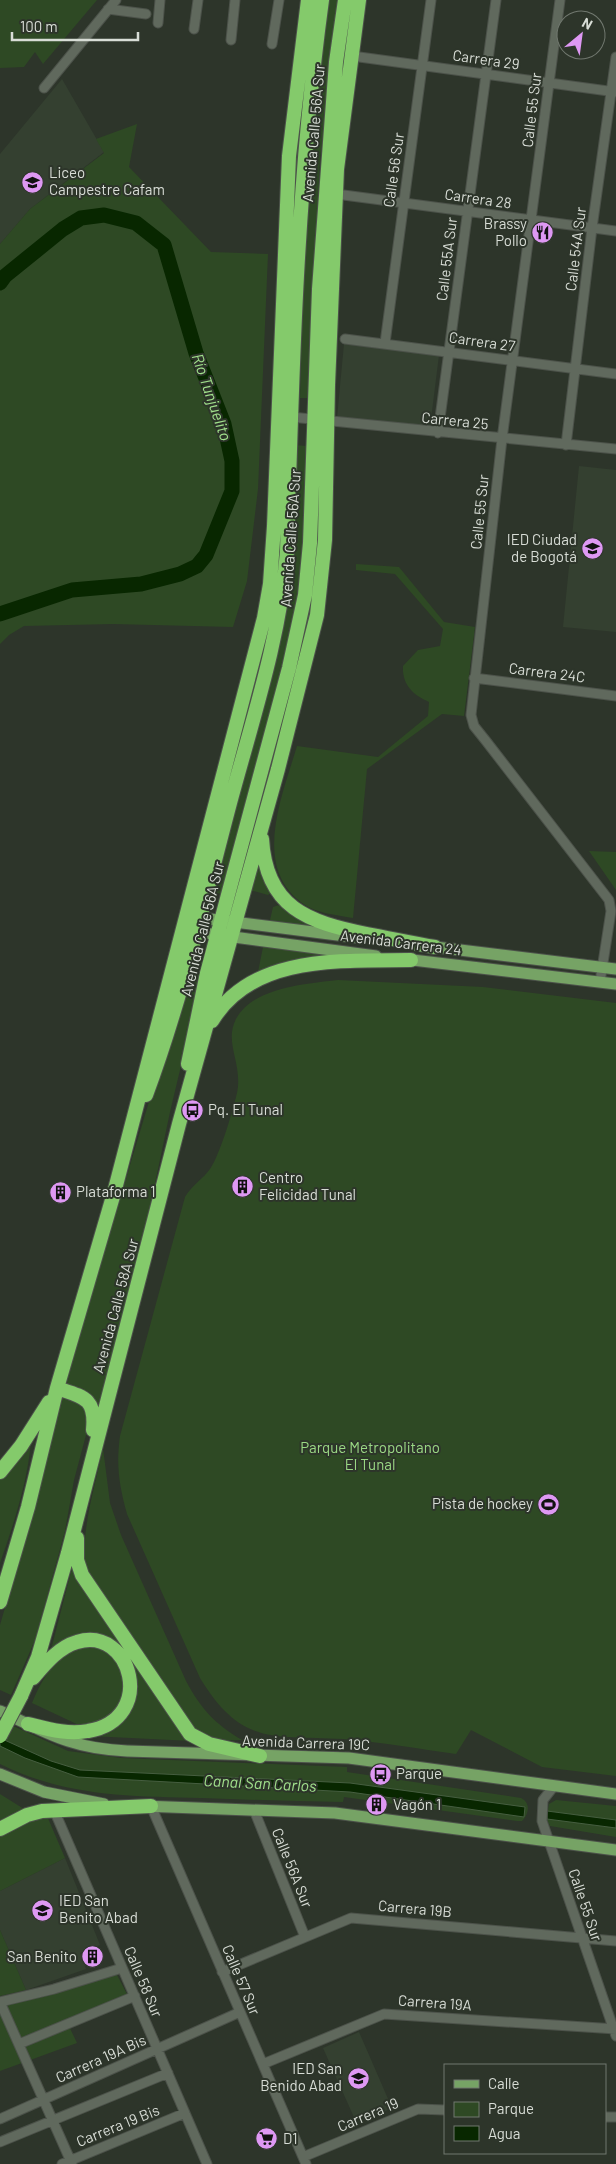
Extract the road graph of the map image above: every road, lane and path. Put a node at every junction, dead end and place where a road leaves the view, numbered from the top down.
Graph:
1 (116, 0) edge
2 (160, 0) edge
3 (198, 0) edge
4 (235, 0) edge
5 (279, 0) edge
6 (318, 0) edge
7 (359, 0) edge
8 (431, 0) edge
9 (496, 0) edge
10 (560, 0) edge
11 (346, 4) edge
12 (108, 9) junction
13 (146, 14) dead end
14 (158, 23) dead end
15 (194, 29) dead end
16 (231, 40) dead end
17 (272, 44) dead end
18 (352, 56) junction
19 (616, 57) edge
20 (422, 65) junction
21 (486, 74) junction
22 (549, 83) junction
23 (44, 88) dead end
24 (614, 92) edge
25 (336, 194) junction
26 (403, 203) junction
27 (467, 212) junction
28 (531, 220) junction
29 (286, 225) junction
30 (592, 228) junction
31 (616, 231) edge
32 (297, 280) junction
33 (318, 289) junction
34 (331, 322) junction
35 (345, 339) dead end
36 (384, 343) junction
37 (449, 351) junction
38 (512, 360) junction
39 (575, 368) junction
40 (616, 374) edge
41 (292, 417) junction
42 (320, 420) junction
43 (438, 433) junction
44 (502, 439) junction
45 (566, 445) junction
46 (616, 450) edge
47 (324, 549) junction
48 (306, 583) junction
49 (474, 678) junction
50 (247, 687) junction
51 (616, 696) edge
52 (250, 726) junction
53 (264, 821) junction
54 (193, 917) junction
55 (221, 921) junction
56 (235, 923) junction
57 (189, 931) junction
58 (217, 935) junction
59 (231, 937) junction
60 (435, 947) junction
61 (411, 960) junction
62 (602, 968) junction
63 (616, 969) edge
64 (600, 982) junction
65 (616, 984) edge
66 (204, 1035) junction
67 (179, 1124) junction
68 (57, 1388) junction
69 (90, 1466) junction
70 (0, 1472) edge
71 (78, 1512) junction
72 (0, 1602) edge
73 (24, 1690) junction
74 (0, 1711) edge
75 (28, 1724) junction
76 (0, 1736) edge
77 (260, 1756) junction
78 (0, 1774) edge
79 (554, 1786) junction
80 (616, 1794) edge
81 (150, 1806) junction
82 (54, 1810) junction
83 (254, 1810) junction
84 (0, 1829) edge
85 (548, 1842) junction
86 (616, 1850) edge
87 (305, 1937) junction
88 (582, 1938) junction
89 (616, 1942) edge
90 (122, 1968) junction
91 (222, 1972) junction
92 (134, 1996) junction
93 (0, 2002) edge
94 (240, 2012) junction
95 (615, 2031) edge
96 (19, 2044) junction
97 (157, 2049) junction
98 (263, 2064) junction
99 (168, 2074) junction
100 (44, 2099) junction
101 (444, 2110) edge
102 (185, 2113) junction
103 (0, 2119) edge
104 (54, 2120) junction
105 (0, 2142) edge
106 (304, 2160) edge
107 (68, 2163) edge
108 (207, 2164) edge

1 - 12 street
2 - 14 street
3 - 15 street
4 - 16 street
5 - 17 street
6 - 29 highway, Avenida Calle 56A Sur
6 - 32 highway, Avenida Calle 56A Sur
7 - 18 highway, Avenida Calle 56A Sur
8 - 20 street, Calle 56 Sur
9 - 21 street, Calle 55A Sur
10 - 22 street, Calle 55 Sur
11 - 33 highway, Avenida Calle 56A Sur
12 - 13 street
12 - 23 street
18 - 20 street, Carrera 29
18 - 25 highway, Avenida Calle 56A Sur
19 - 24 street, Calle 54A Sur
20 - 21 street, Carrera 29
20 - 26 street, Calle 56 Sur
21 - 22 street, Carrera 29
21 - 27 street, Calle 55A Sur
22 - 24 street, Carrera 29
22 - 28 street, Calle 55 Sur
24 - 30 street, Calle 54A Sur
25 - 26 street, Carrera 28
25 - 34 highway, Avenida Calle 56A Sur
26 - 27 street, Carrera 28
26 - 36 street, Calle 56 Sur
27 - 28 street, Carrera 28
27 - 37 street, Calle 55A Sur
28 - 30 street, Carrera 28
28 - 38 street, Calle 55 Sur
29 - 32 highway
29 - 50 highway, Avenida Calle 56A Sur
30 - 31 street, Carrera 28
30 - 39 street, Calle 54A Sur
32 - 41 highway, Avenida Calle 56A Sur
33 - 34 highway
33 - 42 highway, Avenida Calle 56A Sur
34 - 42 highway, Avenida Calle 56A Sur
35 - 36 street, Carrera 27
36 - 37 street, Carrera 27
37 - 38 street, Carrera 27
37 - 43 street, Calle 55A Sur
38 - 39 street, Carrera 27
38 - 44 street, Calle 55 Sur
39 - 40 street, Carrera 27
39 - 45 street, Calle 54A Sur
41 - 42 street, Carrera 25
41 - 52 highway, Avenida Calle 56A Sur
42 - 43 street, Carrera 25
42 - 47 highway, Avenida Calle 56A Sur
42 - 48 highway, Avenida Calle 56A Sur
43 - 44 street, Carrera 25
44 - 45 street, Carrera 25
44 - 49 street, Calle 55 Sur
45 - 46 street, Carrera 25
47 - 48 highway
47 - 53 highway, Avenida Calle 56A Sur
48 - 55 highway, Avenida Calle 56A Sur
49 - 51 street, Carrera 24C
49 - 62 street, Calle 55 Sur
50 - 52 highway
50 - 54 highway, Avenida Calle 56A Sur
52 - 54 highway, Avenida Calle 56A Sur
53 - 56 highway, Avenida Calle 56A Sur
53 - 60 highway
54 - 55 main road, Avenida Carrera 24
54 - 57 highway
55 - 56 main road, Avenida Carrera 24
55 - 58 highway, Avenida Calle 56A Sur
56 - 59 highway, Avenida Calle 58A Sur
56 - 60 main road, Avenida Carrera 24
57 - 58 main road, Avenida Carrera 24
57 - 68 highway
58 - 59 main road, Avenida Carrera 24
58 - 67 highway, Avenida Calle 56A Sur
59 - 61 main road, Avenida Carrera 24
59 - 66 highway, Avenida Calle 58A Sur
60 - 62 main road, Avenida Carrera 24
61 - 64 main road, Avenida Carrera 24
61 - 66 highway
62 - 63 main road, Avenida Carrera 24
62 - 64 street, Calle 55 Sur
64 - 65 main road, Avenida Carrera 24
66 - 67 highway, Avenida Calle 58A Sur
67 - 69 highway, Avenida Calle 58A Sur
68 - 69 highway
68 - 70 highway
68 - 72 highway
69 - 71 highway, Avenida Calle 58A Sur
71 - 73 highway, Avenida Calle 58A Sur
71 - 77 highway
73 - 75 highway
73 - 76 highway, bridge
74 - 75 main road, Avenida Carrera 19C
75 - 77 main road, Avenida Carrera 19C
77 - 79 main road, Avenida Carrera 19C
78 - 81 main road
79 - 80 main road, Avenida Carrera 19C
79 - 85 street, Calle 55 Sur
81 - 82 highway
81 - 83 main road
81 - 91 street, Calle 57 Sur
82 - 84 highway
82 - 90 street, Calle 58 Sur
83 - 85 main road
83 - 87 street, Calle 56A Sur
85 - 86 main road
85 - 88 street, Calle 55 Sur
87 - 88 street, Carrera 19B
87 - 91 street, Carrera 19B
88 - 89 street, Carrera 19B
88 - 95 street, Calle 55 Sur
90 - 92 street, Calle 58 Sur
90 - 93 street
91 - 94 street, Calle 57 Sur
92 - 96 street
92 - 97 street, Calle 58 Sur
93 - 96 street
94 - 97 street, Carrera 19A Bis
94 - 98 street, Calle 57 Sur
95 - 98 street, Carrera 19A
96 - 100 street
97 - 99 street, Calle 58 Sur
97 - 100 street, Carrera 19A Bis
98 - 106 street, Calle 57 Sur
99 - 102 street, Calle 58 Sur
99 - 104 street
100 - 103 street, Carrera 19A Bis
100 - 104 street
101 - 106 street, Carrera 19
102 - 107 street, Carrera 19 Bis
102 - 108 street, Calle 58 Sur
104 - 105 street
104 - 107 street

